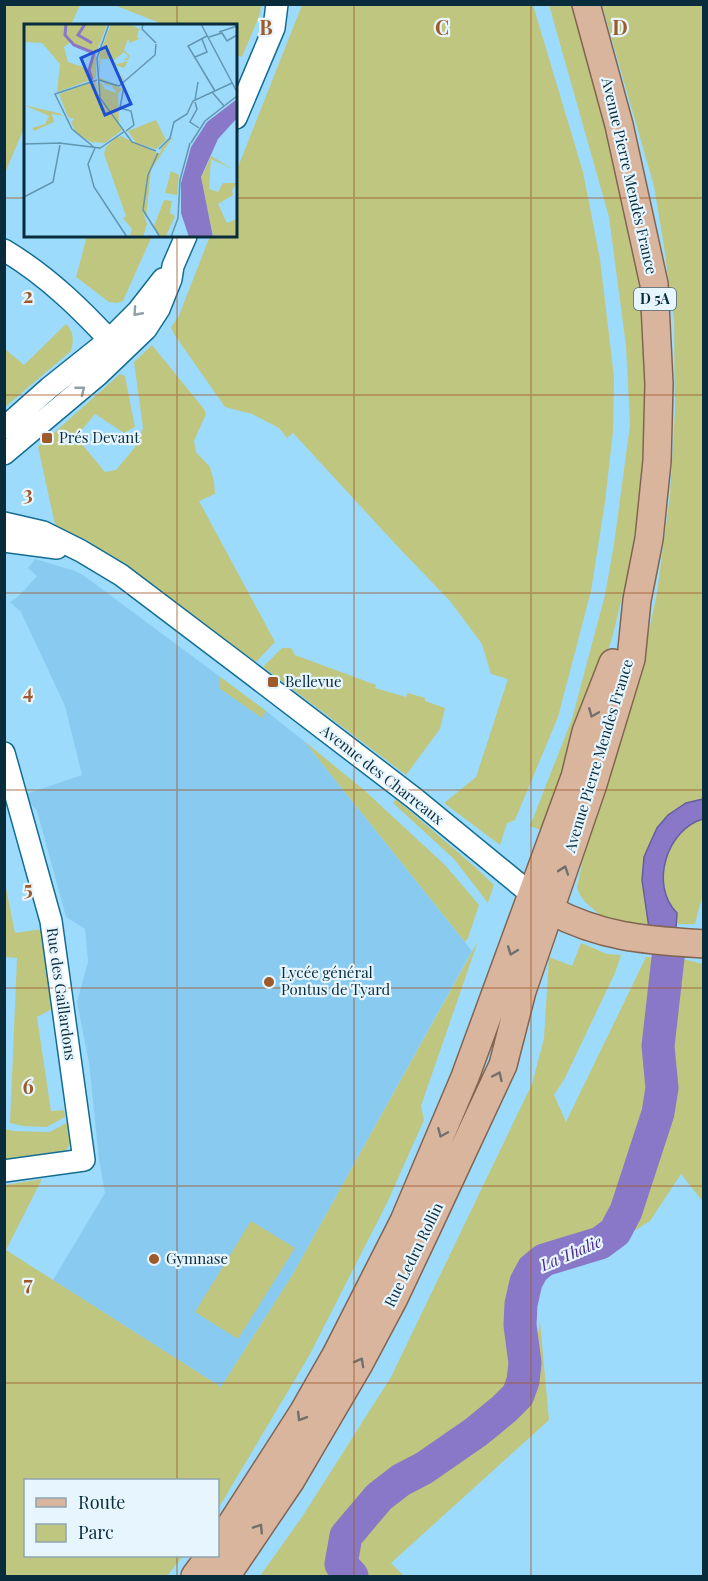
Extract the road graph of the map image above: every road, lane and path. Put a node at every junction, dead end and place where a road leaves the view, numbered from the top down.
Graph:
1 (277, 4) edge
2 (586, 4) edge
3 (237, 116) edge
4 (186, 237) edge
5 (4, 250) edge
6 (116, 347) junction
7 (4, 428) edge
8 (4, 454) edge
9 (4, 523) edge
10 (4, 541) edge
11 (81, 551) junction
12 (4, 753) edge
13 (541, 903) junction
14 (704, 944) edge
15 (4, 1171) edge
16 (219, 1543) edge
17 (209, 1557) edge
18 (195, 1576) edge
19 (226, 1576) edge

1 - 3 street
2 - 13 main road, Avenue Pierre Mendès France / D 5A
4 - 6 street
5 - 6 street
6 - 7 street
8 -> 6 street
9 - 11 street, Avenue des Charreaux
10 - 11 street, Avenue des Charreaux
11 - 13 street, Avenue des Charreaux
12 - 15 street, Rue des Gaillardons
13 - 14 main road, Avenue des Charreaux
13 -> 16 main road, Rue Ledru Rollin
19 -> 13 main road, Rue Ledru Rollin
17 - 18 main road

